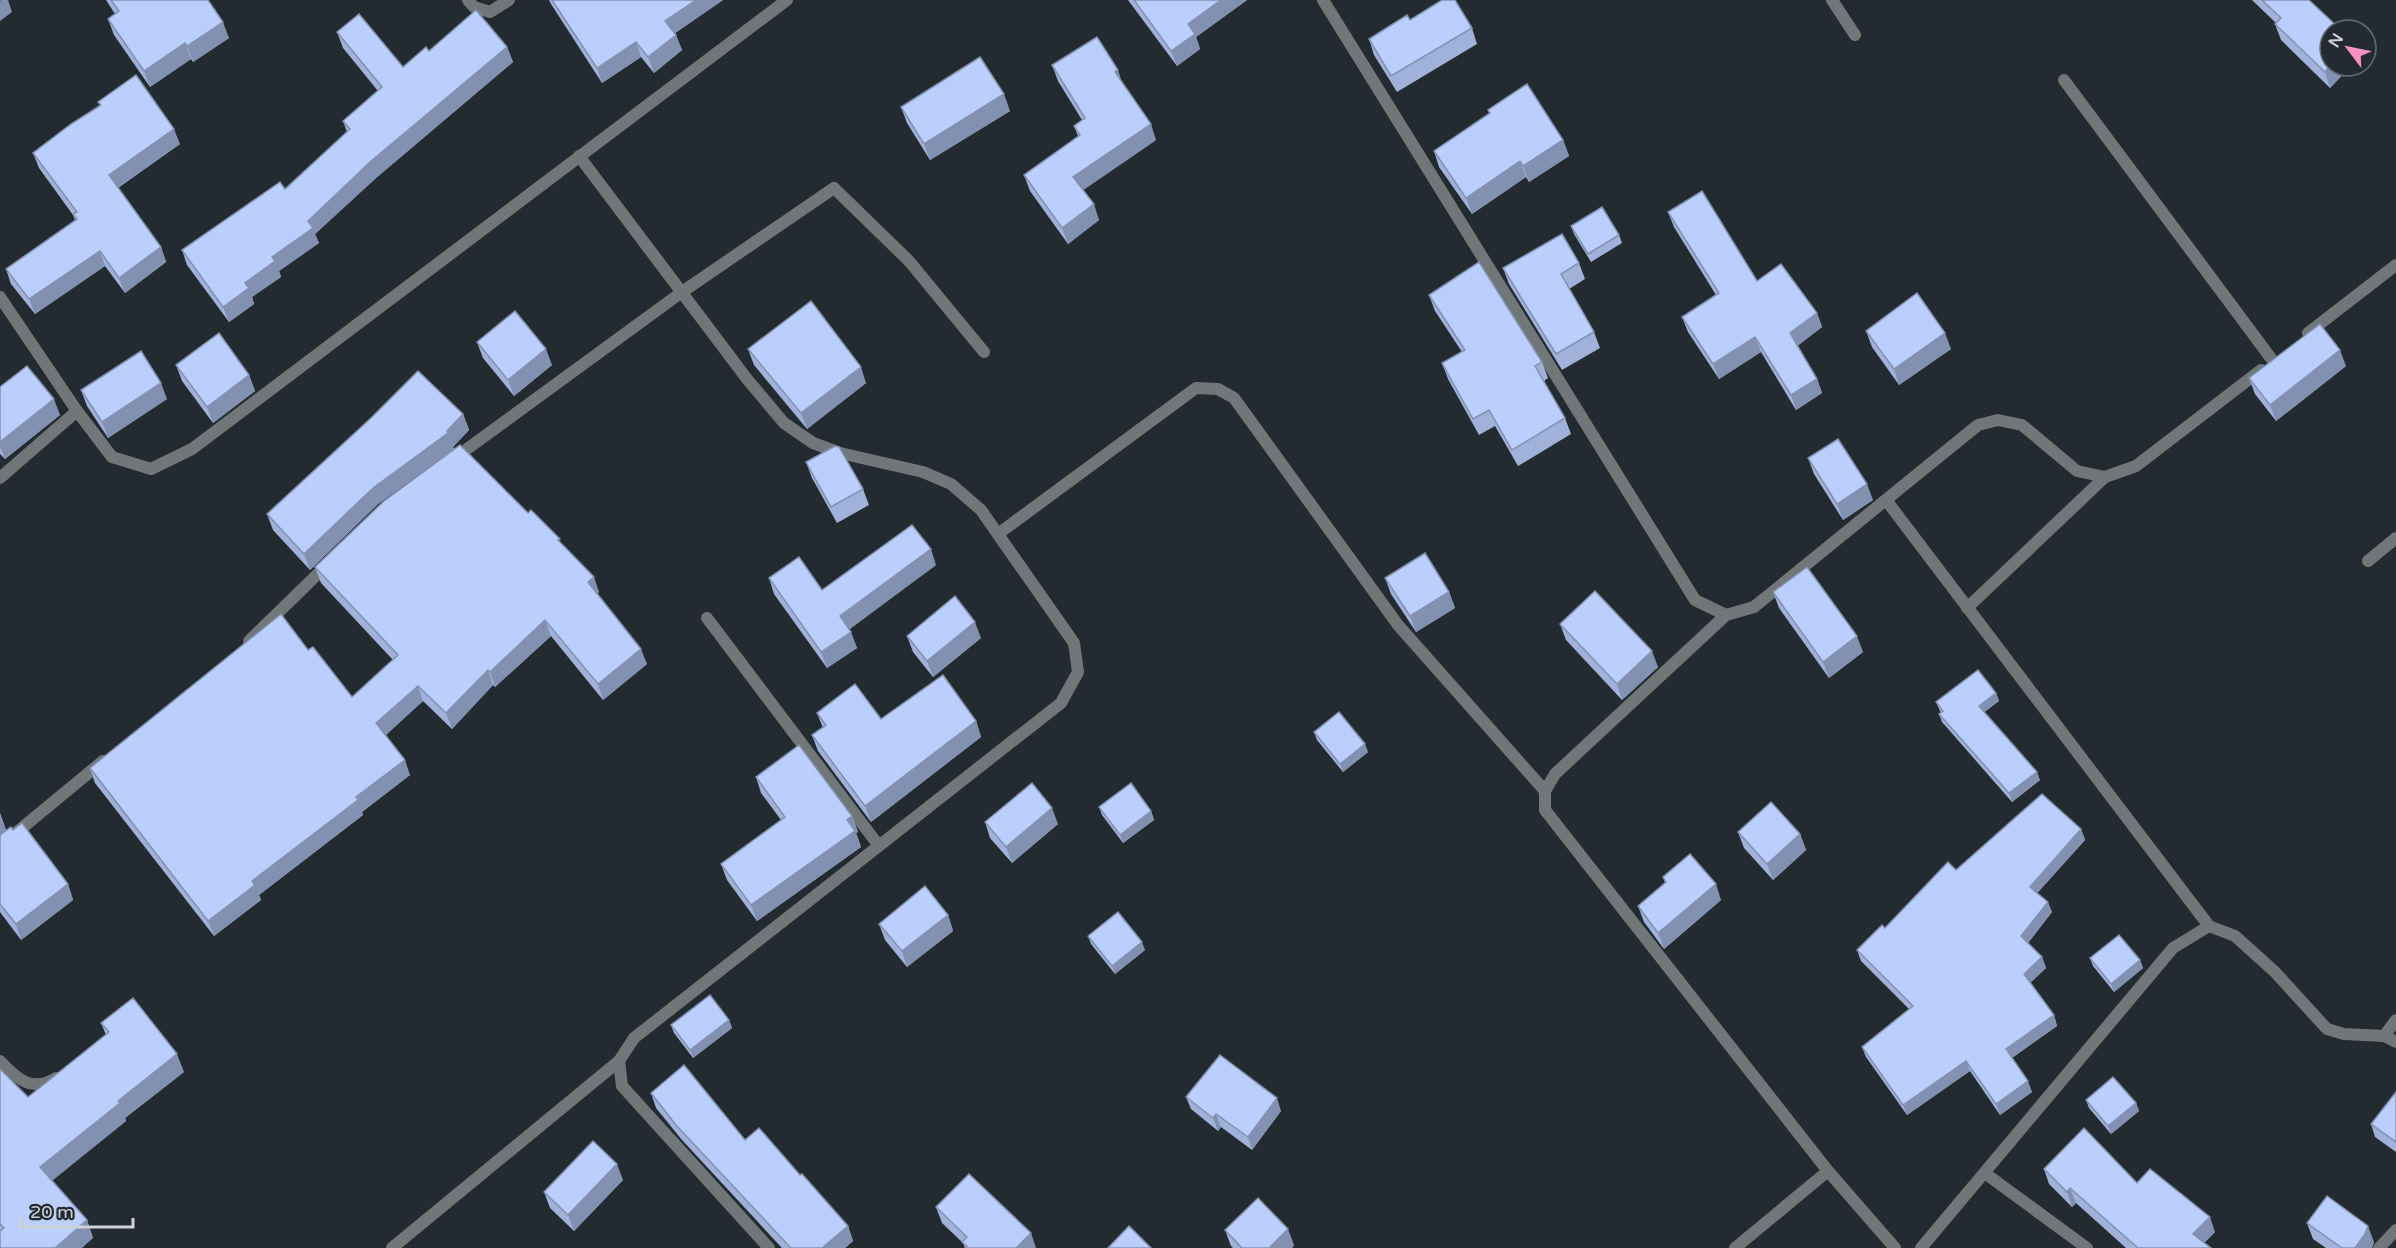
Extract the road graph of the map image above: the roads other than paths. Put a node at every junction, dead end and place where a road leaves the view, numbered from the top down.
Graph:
1 (468, 0) edge
2 (509, 0) edge
3 (786, 0) edge
4 (1323, 0) edge
5 (1832, 0) edge
6 (1855, 35) dead end
7 (2064, 80) dead end
8 (579, 156) junction
9 (2396, 265) edge
10 (682, 292) junction
11 (0, 297) edge
12 (2301, 339) edge
13 (984, 352) dead end
14 (77, 411) junction
15 (441, 468) edge
16 (2105, 477) junction
17 (0, 478) edge
18 (1886, 500) junction
19 (998, 534) junction
20 (2396, 538) edge
21 (335, 558) edge
22 (2368, 561) dead end
23 (1967, 608) junction
24 (1726, 615) junction
25 (707, 618) dead end
26 (236, 651) edge
27 (111, 754) edge
28 (1545, 790) junction
29 (0, 846) edge
30 (879, 846) junction
31 (2208, 927) junction
32 (2396, 1020) edge
33 (2384, 1036) junction
34 (2396, 1042) edge
35 (0, 1061) edge
36 (619, 1061) junction
37 (71, 1068) edge
38 (1828, 1171) junction
39 (1986, 1174) junction
40 (2396, 1230) edge
41 (392, 1248) edge
42 (769, 1248) edge
43 (1736, 1248) edge
44 (1896, 1248) edge
45 (1922, 1248) edge
46 (2087, 1248) edge
47 (2379, 1248) edge

1 - 2 street
3 - 8 street
4 - 24 street
5 - 6 street
7 - 16 street
8 - 10 street
8 - 14 street
9 - 12 street
10 - 13 street
10 - 15 street
10 - 19 street
11 - 14 street
14 - 17 street
16 - 18 street
16 - 23 street
18 - 23 street
18 - 24 street
19 - 28 street
19 - 30 street
20 - 22 street
21 - 26 street
23 - 31 street
24 - 28 street
25 - 30 street
27 - 29 street
28 - 38 street
30 - 36 street
31 - 33 street
31 - 39 street
32 - 33 street
33 - 34 street
35 - 37 street
36 - 41 street
36 - 42 street
38 - 43 street
38 - 44 street
39 - 45 street
39 - 46 street
40 - 47 street

